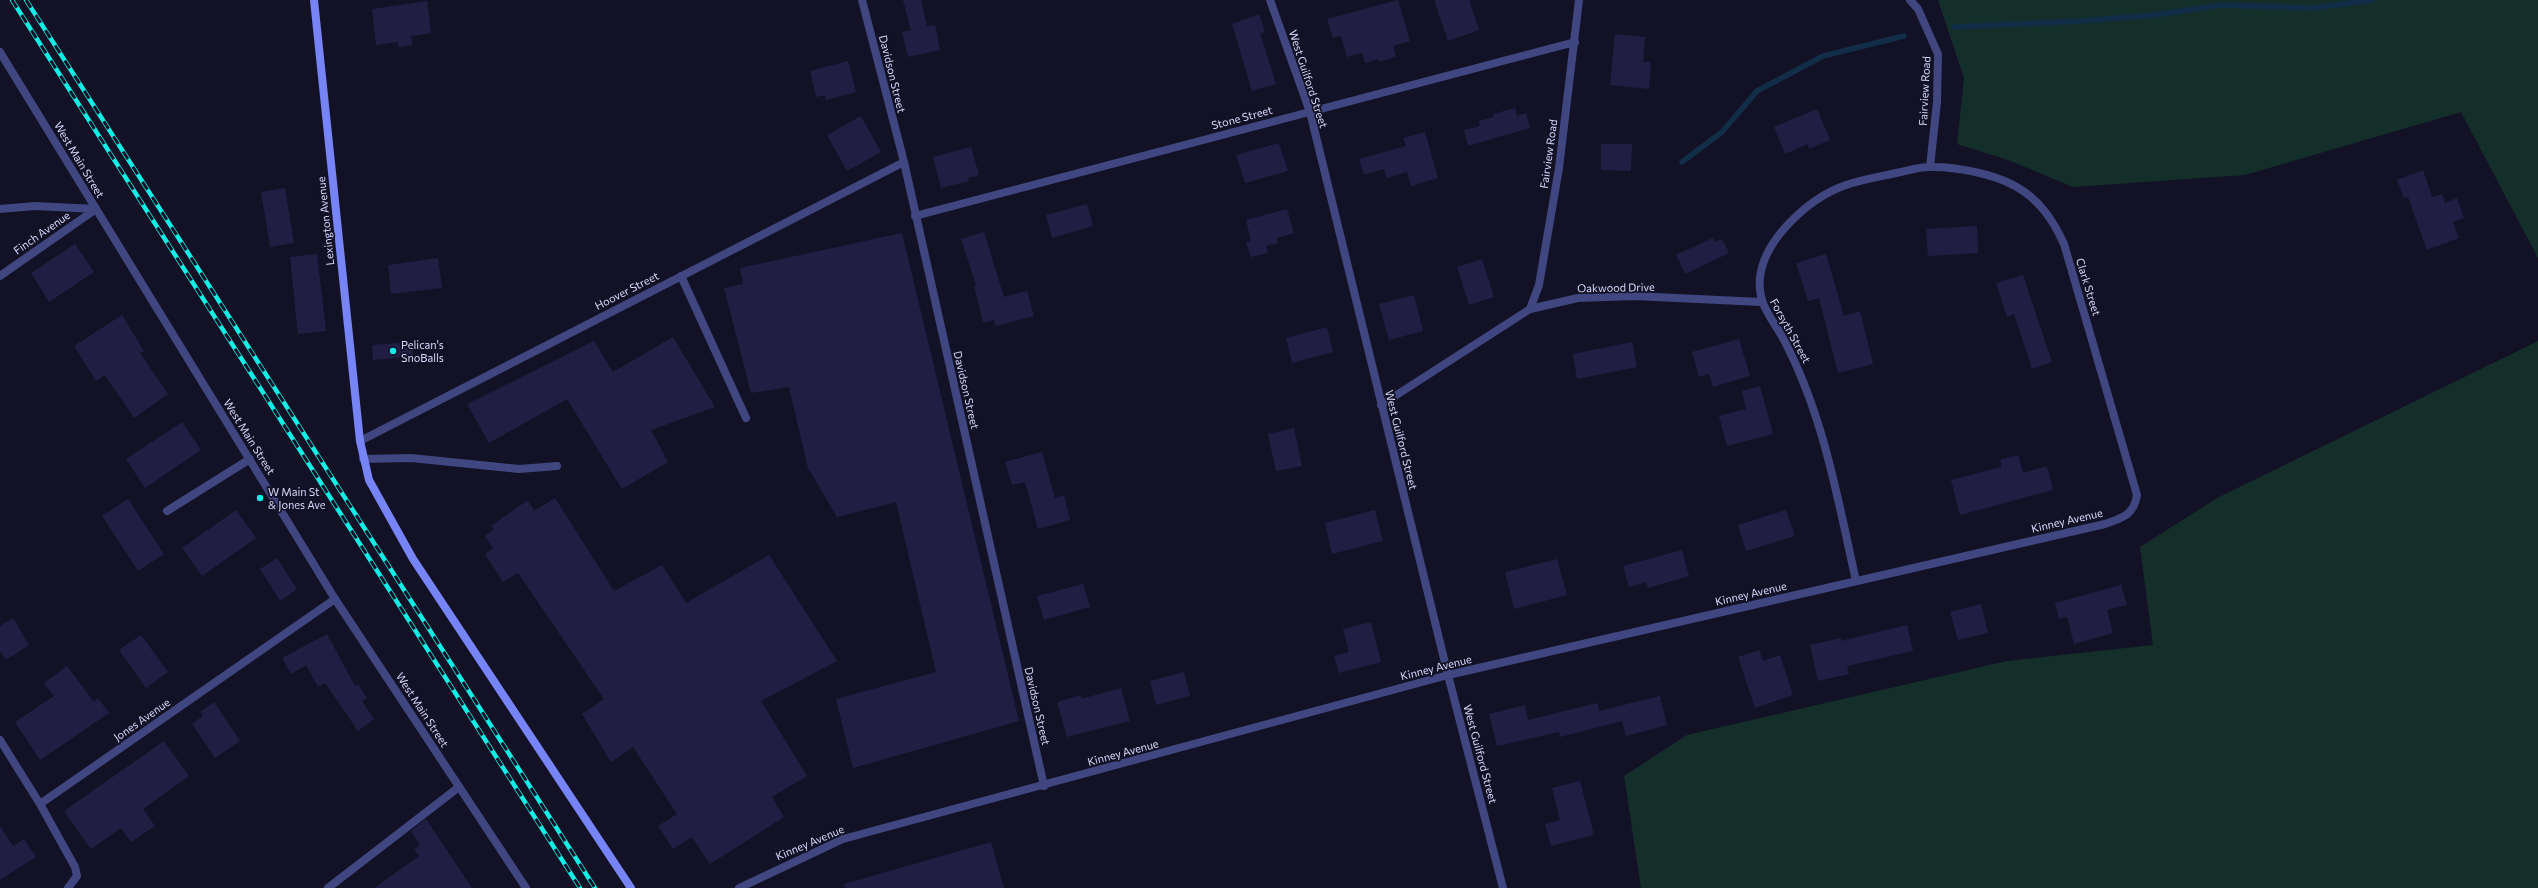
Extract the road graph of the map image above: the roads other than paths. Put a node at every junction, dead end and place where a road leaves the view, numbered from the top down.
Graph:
1 (314, 0) edge
2 (862, 0) edge
3 (1270, 0) edge
4 (1579, 0) edge
5 (1910, 0) edge
6 (1575, 42) junction
7 (0, 52) edge
8 (1310, 112) junction
9 (904, 162) junction
10 (1930, 167) junction
11 (0, 209) edge
12 (96, 209) junction
13 (916, 216) junction
14 (0, 276) edge
15 (680, 276) junction
16 (1761, 302) junction
17 (1530, 309) junction
18 (1381, 405) junction
19 (746, 418) dead end
20 (360, 441) junction
21 (250, 459) junction
22 (363, 459) junction
23 (557, 466) dead end
24 (2137, 495) joint
25 (167, 511) dead end
26 (1856, 581) junction
27 (335, 599) junction
28 (1448, 675) junction
29 (0, 740) edge
30 (1044, 786) junction
31 (459, 787) junction
32 (40, 804) junction
33 (68, 888) edge
34 (328, 888) edge
35 (526, 888) edge
36 (631, 888) edge
37 (739, 888) edge
38 (1504, 888) edge

1 - 20 main road, Lexington Avenue
2 - 9 street, Davidson Street
3 - 8 street, West Guilford Street
4 - 6 street, Fairview Road
5 - 10 street, Fairview Road
6 - 8 street, Stone Street
6 - 17 street, Fairview Road
7 - 12 street, West Main Street
8 - 13 street, Stone Street
8 - 18 street, West Guilford Street
9 - 13 street, Davidson Street
9 - 15 street, Hoover Street
10 - 16 street, Forsyth Street
10 - 24 street, Clark Street
11 - 12 street
12 - 14 street, Finch Avenue
12 - 21 street, West Main Street
13 - 30 street, Davidson Street
15 - 19 street
15 - 20 street, Hoover Street
16 - 17 street, Oakwood Drive
16 - 26 street, Forsyth Street
17 - 18 street, Oakwood Drive
18 - 28 street, West Guilford Street
20 - 22 main road
21 - 25 street
21 - 27 street, West Main Street
22 - 23 street
22 - 36 main road
24 - 26 street, Kinney Avenue
26 - 28 street, Kinney Avenue
27 - 31 street, West Main Street
27 - 32 street, Jones Avenue
28 - 30 street, Kinney Avenue
28 - 38 street, West Guilford Street
29 - 32 street
30 - 37 street, Kinney Avenue
31 - 34 street
31 - 35 street, West Main Street
32 - 33 street

